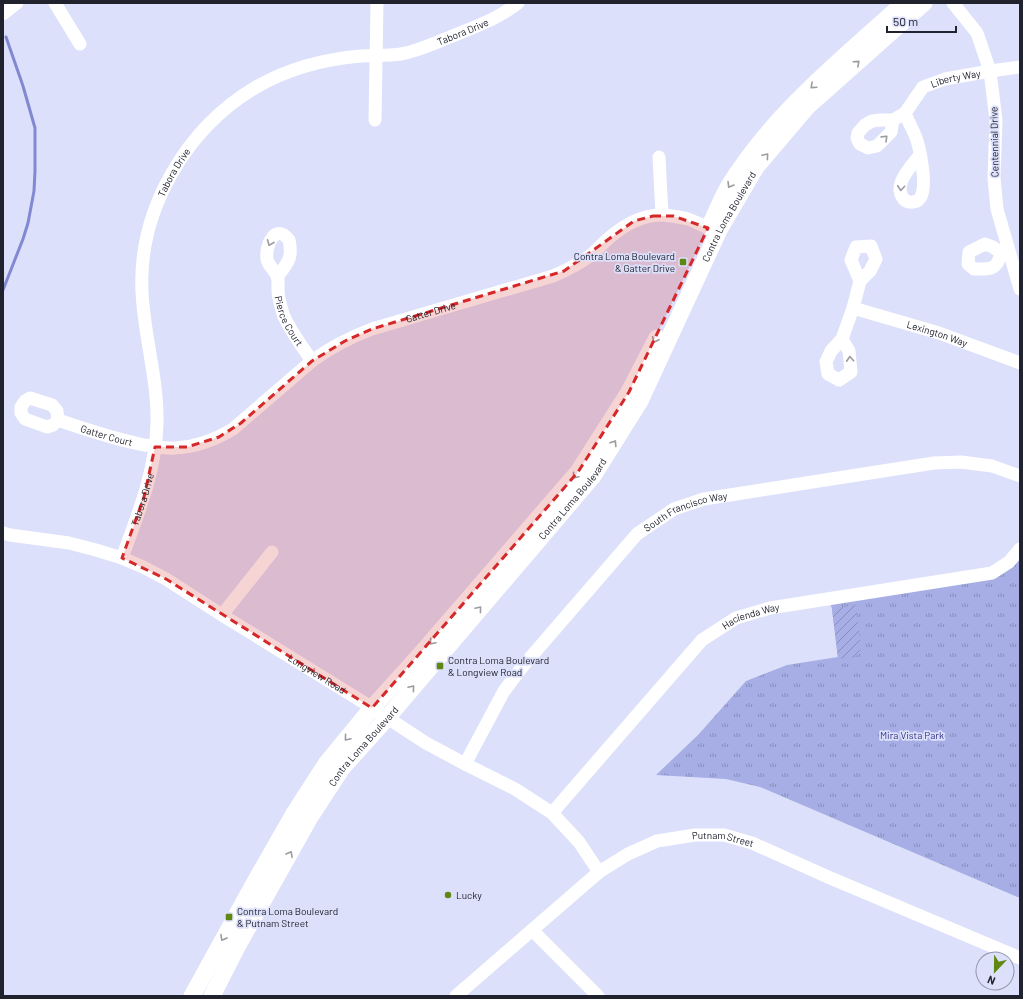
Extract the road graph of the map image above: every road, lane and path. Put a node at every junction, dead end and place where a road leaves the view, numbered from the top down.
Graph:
1 (17, 3) edge
2 (55, 3) edge
3 (377, 3) edge
4 (518, 3) edge
5 (904, 3) edge
6 (924, 3) edge
7 (953, 3) edge
8 (3, 14) edge
9 (80, 44) dead end
10 (376, 56) junction
11 (1020, 67) edge
12 (990, 71) junction
13 (905, 113) junction
14 (375, 120) dead end
15 (893, 120) dead end
16 (920, 155) dead end
17 (660, 157) dead end
18 (662, 215) junction
19 (714, 229) junction
20 (278, 277) dead end
21 (860, 281) dead end
22 (1020, 289) edge
23 (853, 308) junction
24 (842, 338) dead end
25 (312, 361) junction
26 (1020, 363) edge
27 (58, 420) dead end
28 (155, 447) junction
29 (1020, 476) edge
30 (3, 533) edge
31 (1020, 549) edge
32 (272, 552) dead end
33 (122, 558) junction
34 (222, 615) junction
35 (372, 708) junction
36 (387, 718) junction
37 (465, 764) junction
38 (552, 813) junction
39 (598, 872) junction
40 (532, 930) junction
41 (1020, 958) edge
42 (192, 996) edge
43 (212, 996) edge
44 (456, 996) edge
45 (598, 996) edge

1 - 8 street
2 - 9 street
3 - 10 street
4 - 10 street, Tabora Drive
5 -> 19 main road, Contra Loma Boulevard
19 -> 6 main road, Contra Loma Boulevard
7 - 12 street, Centennial Drive
10 - 14 street
10 - 28 street, Tabora Drive
11 - 12 street, Liberty Way
12 - 13 street, Liberty Way
12 - 22 street, Centennial Drive
13 - 15 street
13 - 16 street
17 - 18 street
18 - 19 street, Gatter Drive
18 - 25 street, Gatter Drive
19 -> 35 main road, Contra Loma Boulevard
36 -> 19 main road, Contra Loma Boulevard
20 - 25 street, Pierce Court
21 - 23 street
23 - 24 street
23 - 26 street, Lexington Way
25 - 28 street, Gatter Drive
27 - 28 street, Gatter Court
28 - 33 street, Tabora Drive
29 - 37 street, South Francisco Way
30 - 33 street, Longview Road
31 - 38 street, Hacienda Way
32 - 34 street
33 - 34 street, Longview Road
34 - 35 street, Longview Road
35 - 36 street, Longview Road
35 -> 42 main road, Contra Loma Boulevard
36 - 37 street, Longview Road
43 -> 36 main road, Contra Loma Boulevard
37 - 38 street, Longview Road
38 - 39 street, Longview Road
39 - 40 street, Putnam Street
39 - 41 street, Putnam Street
40 - 44 street, Putnam Street
40 - 45 street

